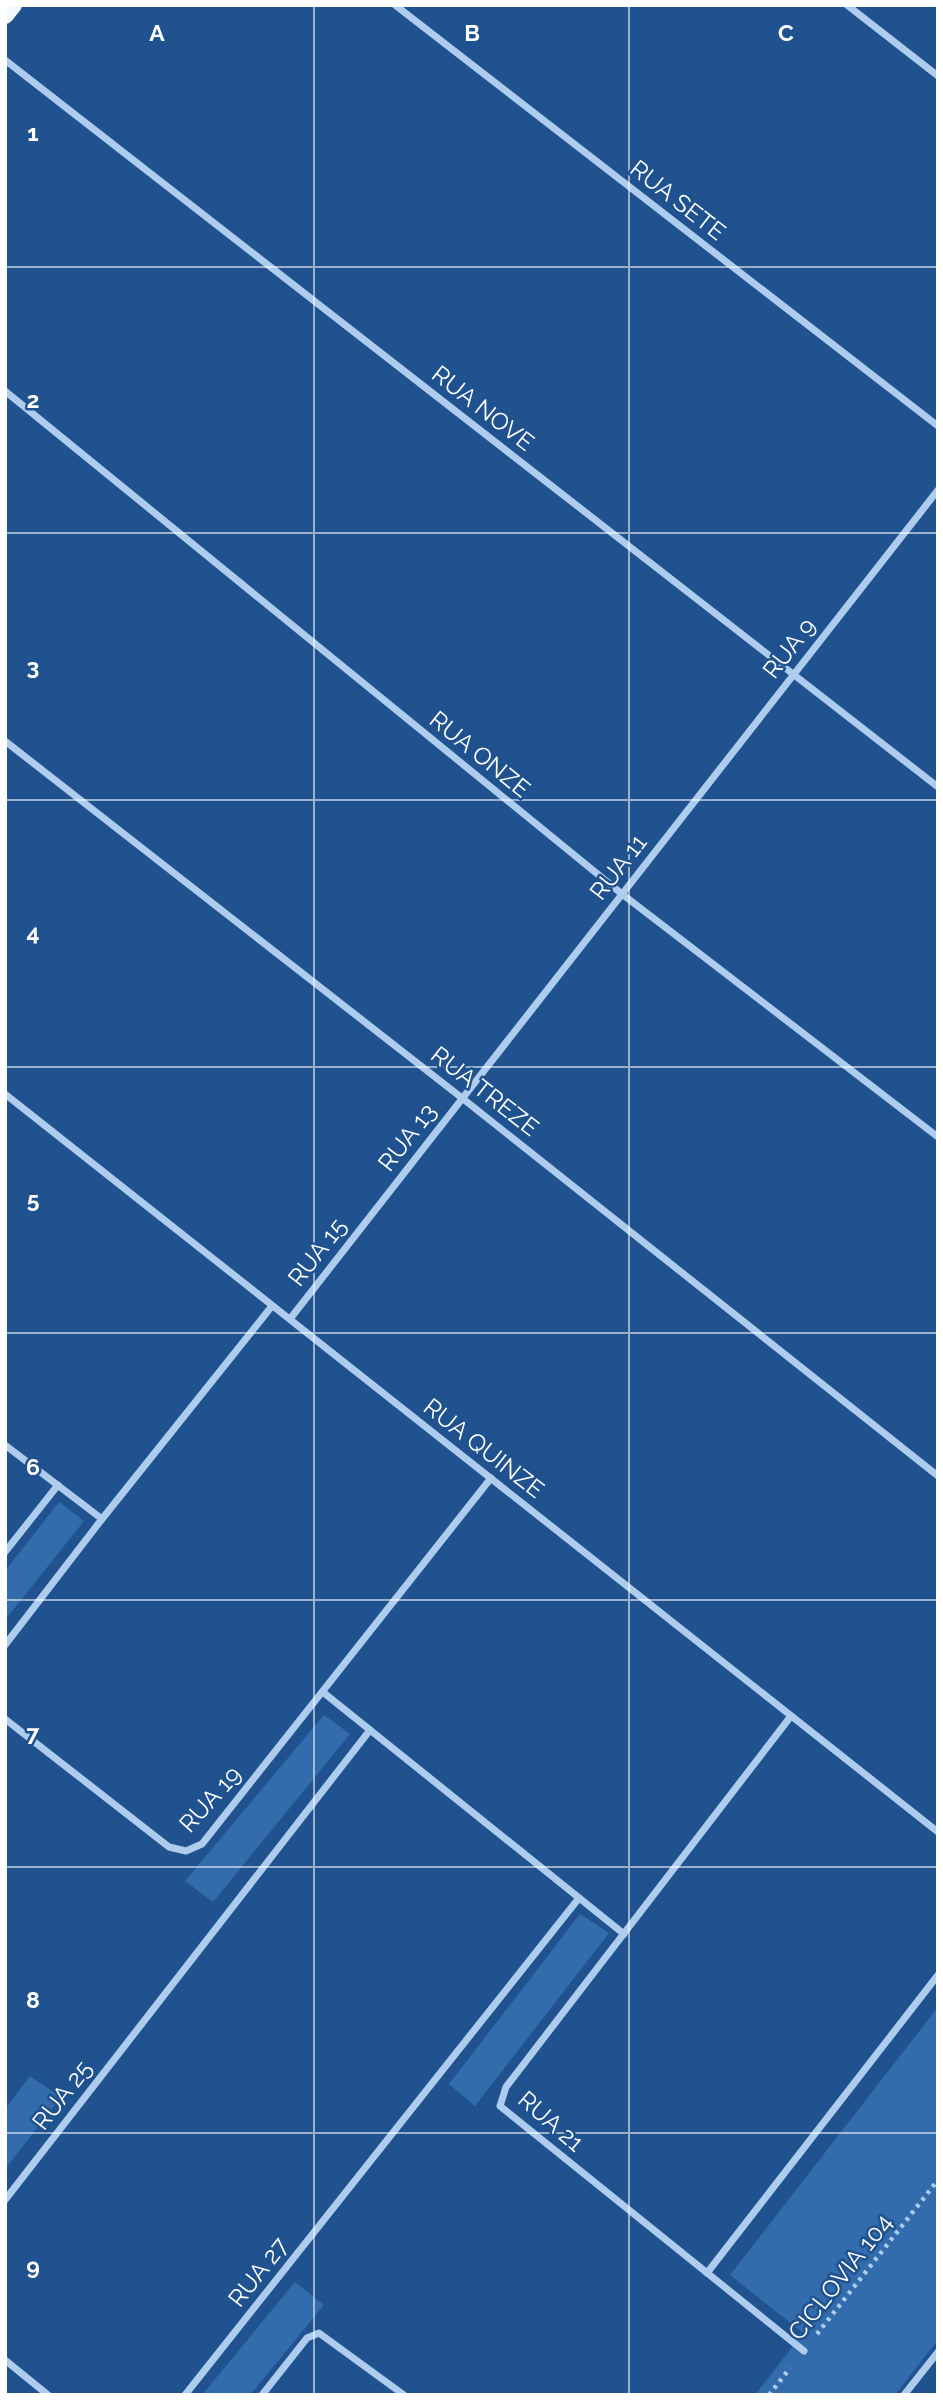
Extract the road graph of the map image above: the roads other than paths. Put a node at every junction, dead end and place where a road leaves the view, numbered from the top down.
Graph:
1 (13, 5) edge
2 (395, 5) edge
3 (847, 5) edge
4 (5, 15) edge
5 (5, 60) edge
6 (938, 76) edge
7 (5, 391) edge
8 (938, 426) edge
9 (938, 489) edge
10 (793, 674) junction
11 (5, 741) edge
12 (719, 770) joint
13 (938, 787) edge
14 (622, 894) junction
15 (548, 988) joint
16 (5, 1094) edge
17 (462, 1098) junction
18 (938, 1136) edge
19 (375, 1209) joint
20 (272, 1306) junction
21 (290, 1319) junction
22 (5, 1445) edge
23 (938, 1476) edge
24 (491, 1478) junction
25 (58, 1485) junction
26 (102, 1519) junction
27 (5, 1552) edge
28 (5, 1645) edge
29 (324, 1693) junction
30 (791, 1716) junction
31 (5, 1719) edge
32 (370, 1730) junction
33 (938, 1832) edge
34 (579, 1898) junction
35 (624, 1934) junction
36 (938, 1975) edge
37 (5, 2200) edge
38 (707, 2273) junction
39 (804, 2351) road end
40 (938, 2352) edge
41 (5, 2360) edge
42 (48, 2395) edge
43 (185, 2395) edge
44 (262, 2395) edge
45 (404, 2395) edge
46 (904, 2395) edge

1 - 4 main road
2 - 8 street, RUA SETE
3 - 6 street
5 - 10 street, RUA NOVE
7 - 14 street, RUA ONZE
9 - 10 street, RUA 9
10 - 12 street, RUA 9
10 - 13 street, RUA NOVE
11 - 17 street, RUA TREZE
12 - 14 street, RUA 11
14 - 15 street, RUA 11
14 - 18 street, RUA ONZE
15 - 17 street, RUA 13
16 - 20 street, RUA QUINZE
17 - 19 street, RUA 13
17 - 23 street, RUA TREZE
19 - 21 street, RUA 15
20 - 21 street, RUA QUINZE
20 - 26 street
21 - 24 street, RUA QUINZE
22 - 25 street
24 - 29 street, RUA 19
24 - 30 street, RUA QUINZE
25 - 26 street
25 - 27 street
26 - 28 street
29 - 31 street, RUA 19
29 - 32 street
30 - 33 street, RUA QUINZE
30 - 35 street, RUA 21
32 - 34 street
32 - 37 street, RUA 25
34 - 35 street
34 - 43 street, RUA 27
35 - 38 street, RUA 21
36 - 38 street
38 - 39 street, RUA 21
40 - 46 street
41 - 42 street
44 - 45 street

